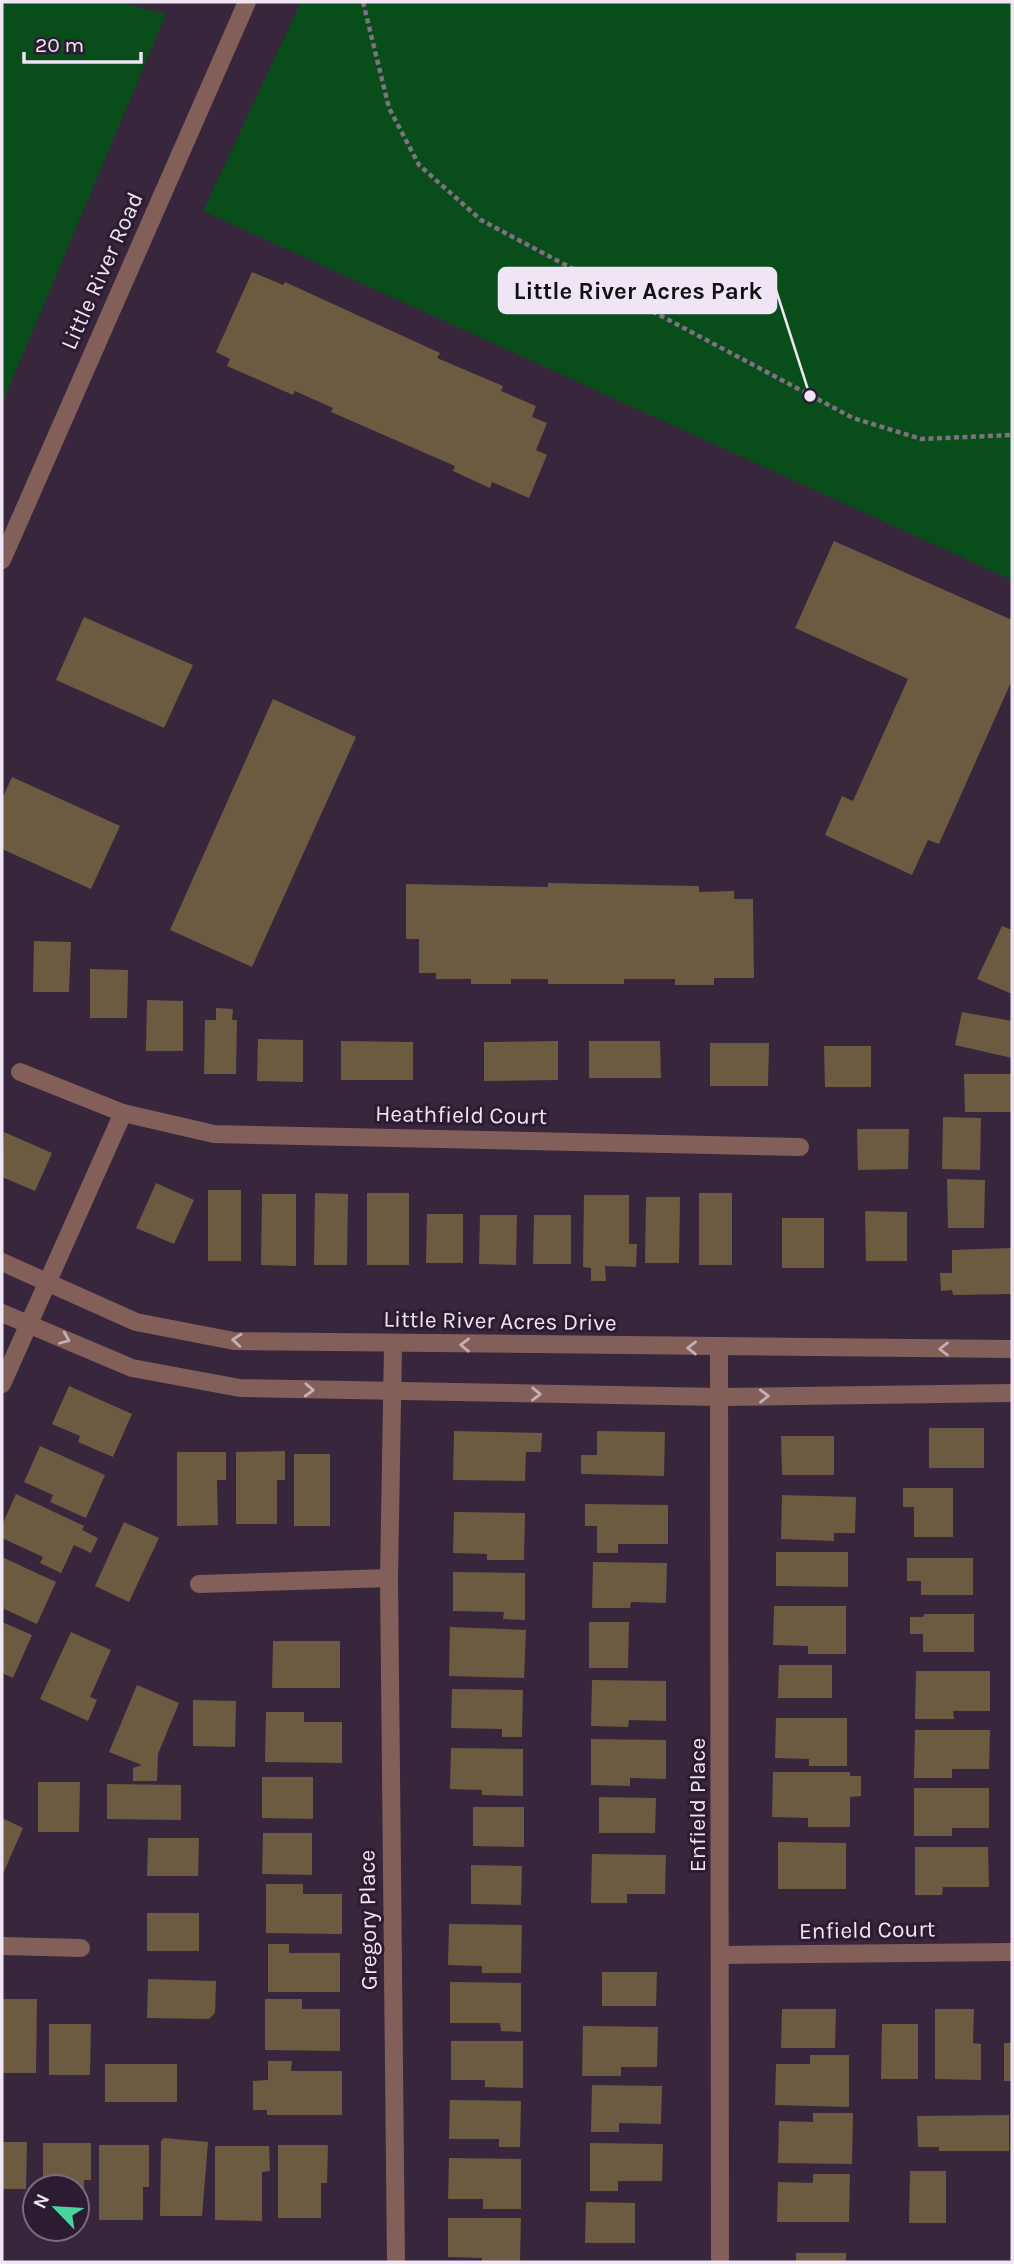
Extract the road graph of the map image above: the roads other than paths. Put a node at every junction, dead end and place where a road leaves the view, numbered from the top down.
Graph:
1 (247, 2) edge
2 (2, 560) edge
3 (20, 1072) dead end
4 (123, 1113) junction
5 (800, 1147) dead end
6 (2, 1262) edge
7 (47, 1282) junction
8 (2, 1313) edge
9 (28, 1324) junction
10 (393, 1345) junction
11 (719, 1348) junction
12 (1012, 1349) edge
13 (2, 1384) edge
14 (394, 1392) junction
15 (1012, 1393) edge
16 (719, 1397) junction
17 (389, 1578) junction
18 (200, 1584) dead end
19 (2, 1946) edge
20 (81, 1948) dead end
21 (1012, 1951) edge
22 (722, 1955) junction
23 (396, 2262) edge
24 (720, 2262) edge

1 - 2 street, Little River Road
3 - 4 street, Heathfield Court
4 - 5 street, Heathfield Court
4 - 7 street
6 - 7 street, Little River Acres Drive
7 - 9 street
10 -> 7 street, Little River Acres Drive
8 - 9 street
9 - 13 street
9 -> 14 street
11 -> 10 street, Little River Acres Drive
10 - 14 street, Gregory Place
12 -> 11 street, Little River Acres Drive
11 - 16 street, Enfield Place
14 -> 16 street
14 - 17 street, Gregory Place
16 -> 15 street
16 - 22 street, Enfield Place
17 - 18 street
17 - 23 street, Gregory Place
19 - 20 street
21 - 22 street, Enfield Court
22 - 24 street, Enfield Place

